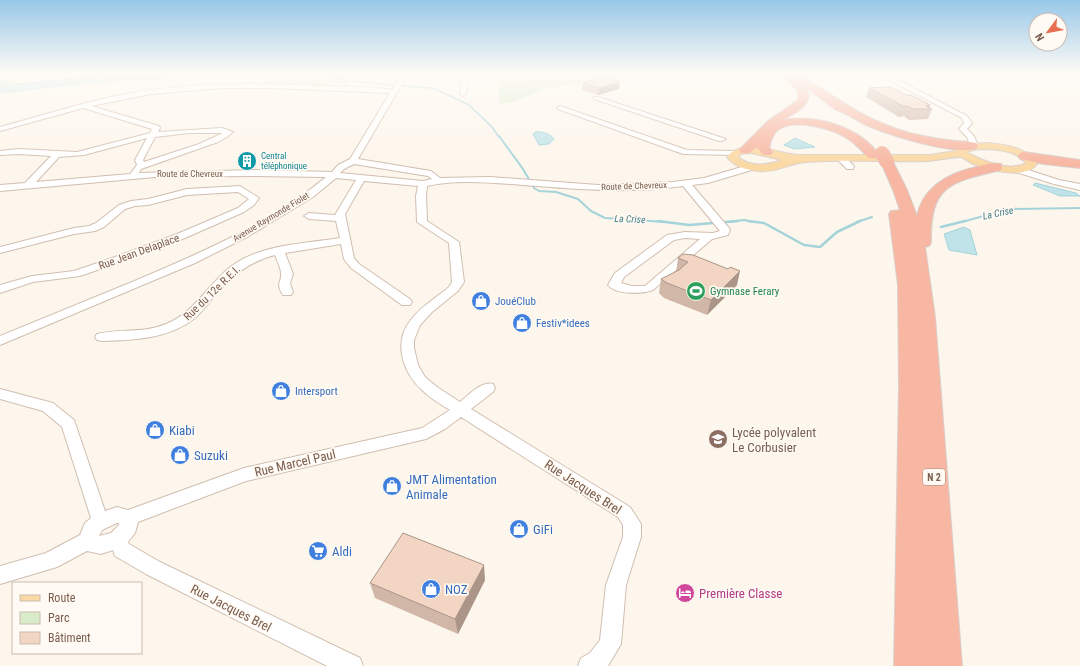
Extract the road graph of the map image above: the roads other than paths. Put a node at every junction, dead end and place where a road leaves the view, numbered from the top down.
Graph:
1 (94, 103) edge
2 (388, 103) edge
3 (612, 103) edge
4 (799, 103) edge
5 (826, 103) edge
6 (834, 103) edge
7 (836, 103) edge
8 (935, 103) edge
9 (81, 106) junction
10 (560, 108) dead end
11 (0, 129) edge
12 (153, 135) junction
13 (722, 139) dead end
14 (972, 142) junction
15 (745, 150) junction
16 (961, 153) junction
17 (0, 154) edge
18 (57, 154) junction
19 (734, 157) junction
20 (775, 157) junction
21 (840, 157) junction
22 (929, 157) junction
23 (880, 158) junction
24 (353, 161) junction
25 (1028, 162) junction
26 (1080, 164) edge
27 (988, 165) junction
28 (142, 166) junction
29 (752, 167) junction
30 (850, 167) dead end
31 (1080, 167) edge
32 (1016, 169) junction
33 (253, 174) junction
34 (133, 175) junction
35 (726, 175) junction
36 (334, 176) junction
37 (361, 178) junction
38 (436, 181) junction
39 (1057, 182) junction
40 (423, 184) junction
41 (686, 184) junction
42 (28, 185) junction
43 (1080, 187) edge
44 (0, 188) edge
45 (240, 189) junction
46 (309, 216) dead end
47 (340, 218) junction
48 (709, 236) junction
49 (345, 240) junction
50 (0, 250) edge
51 (278, 252) junction
52 (131, 286) junction
53 (922, 287) junction
54 (0, 289) edge
55 (287, 292) dead end
56 (406, 302) dead end
57 (0, 332) edge
58 (102, 337) dead end
59 (0, 341) edge
60 (488, 388) dead end
61 (0, 394) edge
62 (460, 410) junction
63 (128, 518) junction
64 (101, 521) junction
65 (89, 540) junction
66 (117, 540) junction
67 (0, 575) edge
68 (352, 666) edge
69 (589, 666) edge
70 (911, 666) edge
71 (946, 666) edge

1 - 9 street
2 - 24 street, Avenue Raymonde Fiolet
3 - 13 street
4 - 15 highway
5 - 23 highway, N 2
6 - 23 highway, N 2
7 - 14 highway
8 - 14 street
9 - 11 street
9 - 12 street
10 - 19 street
12 - 18 street
12 - 28 street
12 - 28 street
14 - 16 main road
14 - 25 main road
15 - 19 main road
15 - 20 main road
16 - 22 main road
16 - 27 main road
17 - 18 street
18 - 42 street
19 - 29 main road
19 - 35 street
20 - 21 main road
20 - 23 highway
20 - 29 main road
21 - 22 main road
21 - 30 street
22 - 27 main road
23 - 53 highway, N 2
23 - 70 highway, N 2
24 - 36 street, Avenue Raymonde Fiolet
24 - 38 street
25 - 26 highway
25 - 31 highway
25 - 32 main road
25 - 39 street
27 - 32 main road
27 - 53 highway
28 - 34 street
29 - 35 street, Route de Chevreux
32 - 39 street
33 - 34 street, Route de Chevreux
33 - 36 street, Route de Chevreux
33 - 45 street
34 - 42 street, Route de Chevreux
35 - 41 street, Route de Chevreux
36 - 37 street, Route de Chevreux
36 - 52 street, Avenue Raymonde Fiolet
37 - 40 street, Route de Chevreux
37 - 47 street
38 - 40 street, Route de Chevreux
38 - 41 street, Route de Chevreux
39 - 43 street
40 - 62 street, Rue Jacques Brel
41 - 48 street
42 - 44 street, Route de Chevreux
45 - 50 street
45 - 54 street, Rue Jean Delaplace
46 - 47 street
47 - 49 street
48 - 48 street
49 - 51 street, Rue du 12e R.E.I.
49 - 56 street
51 - 55 street
51 - 58 street, Rue du 12e R.E.I.
52 - 57 street, Avenue Raymonde Fiolet
52 - 59 street, Avenue Raymonde Fiolet
53 - 71 highway, N 2
60 - 62 street, Rue Marcel Paul
61 - 64 street
62 - 63 street, Rue Marcel Paul
62 - 69 street, Rue Jacques Brel
63 - 64 street
63 - 66 street
64 - 65 street
65 - 66 street
65 - 67 street
66 - 68 street, Rue Jacques Brel

